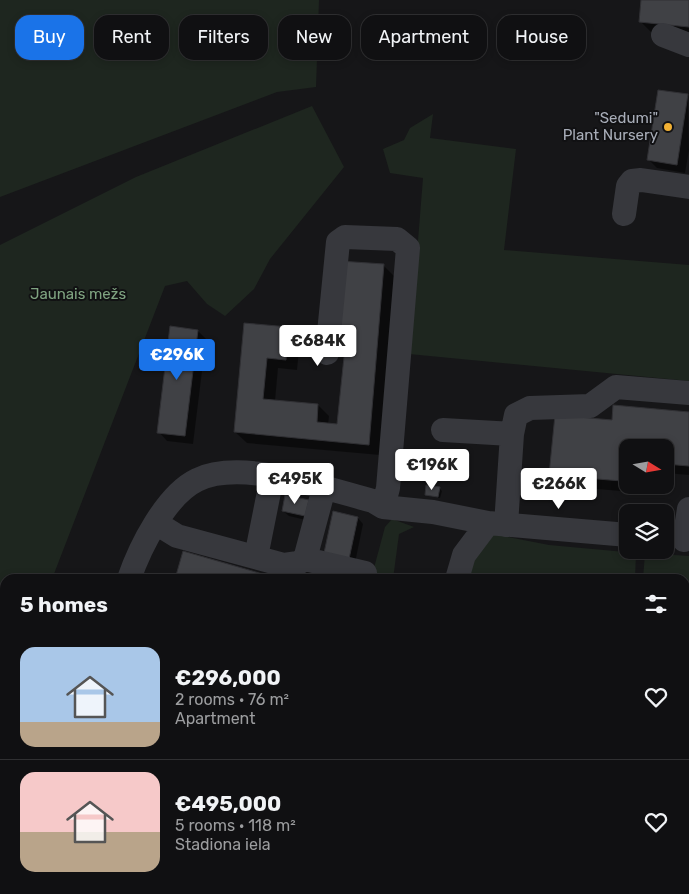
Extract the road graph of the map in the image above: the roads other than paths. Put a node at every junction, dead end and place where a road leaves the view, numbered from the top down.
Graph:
1 (663, 34) dead end
2 (689, 45) edge
3 (689, 187) edge
4 (624, 214) dead end
5 (327, 353) dead end
6 (689, 393) edge
7 (443, 430) dead end
8 (512, 434) junction
9 (272, 476) junction
10 (324, 488) junction
11 (383, 507) junction
12 (689, 508) edge
13 (156, 523) junction
14 (497, 524) junction
15 (619, 534) edge
16 (679, 540) edge
17 (256, 557) junction
18 (305, 559) junction
19 (365, 573) dead end
20 (131, 574) edge
21 (458, 574) edge

1 - 2 street
3 - 4 street
5 - 11 street
6 - 8 street
7 - 8 street
8 - 14 street
9 - 10 street
9 - 13 street
9 - 17 street
10 - 11 street
10 - 18 street
11 - 14 street
12 - 16 street
13 - 17 street
13 - 20 street
14 - 15 street
14 - 21 street
17 - 18 street
18 - 19 street

